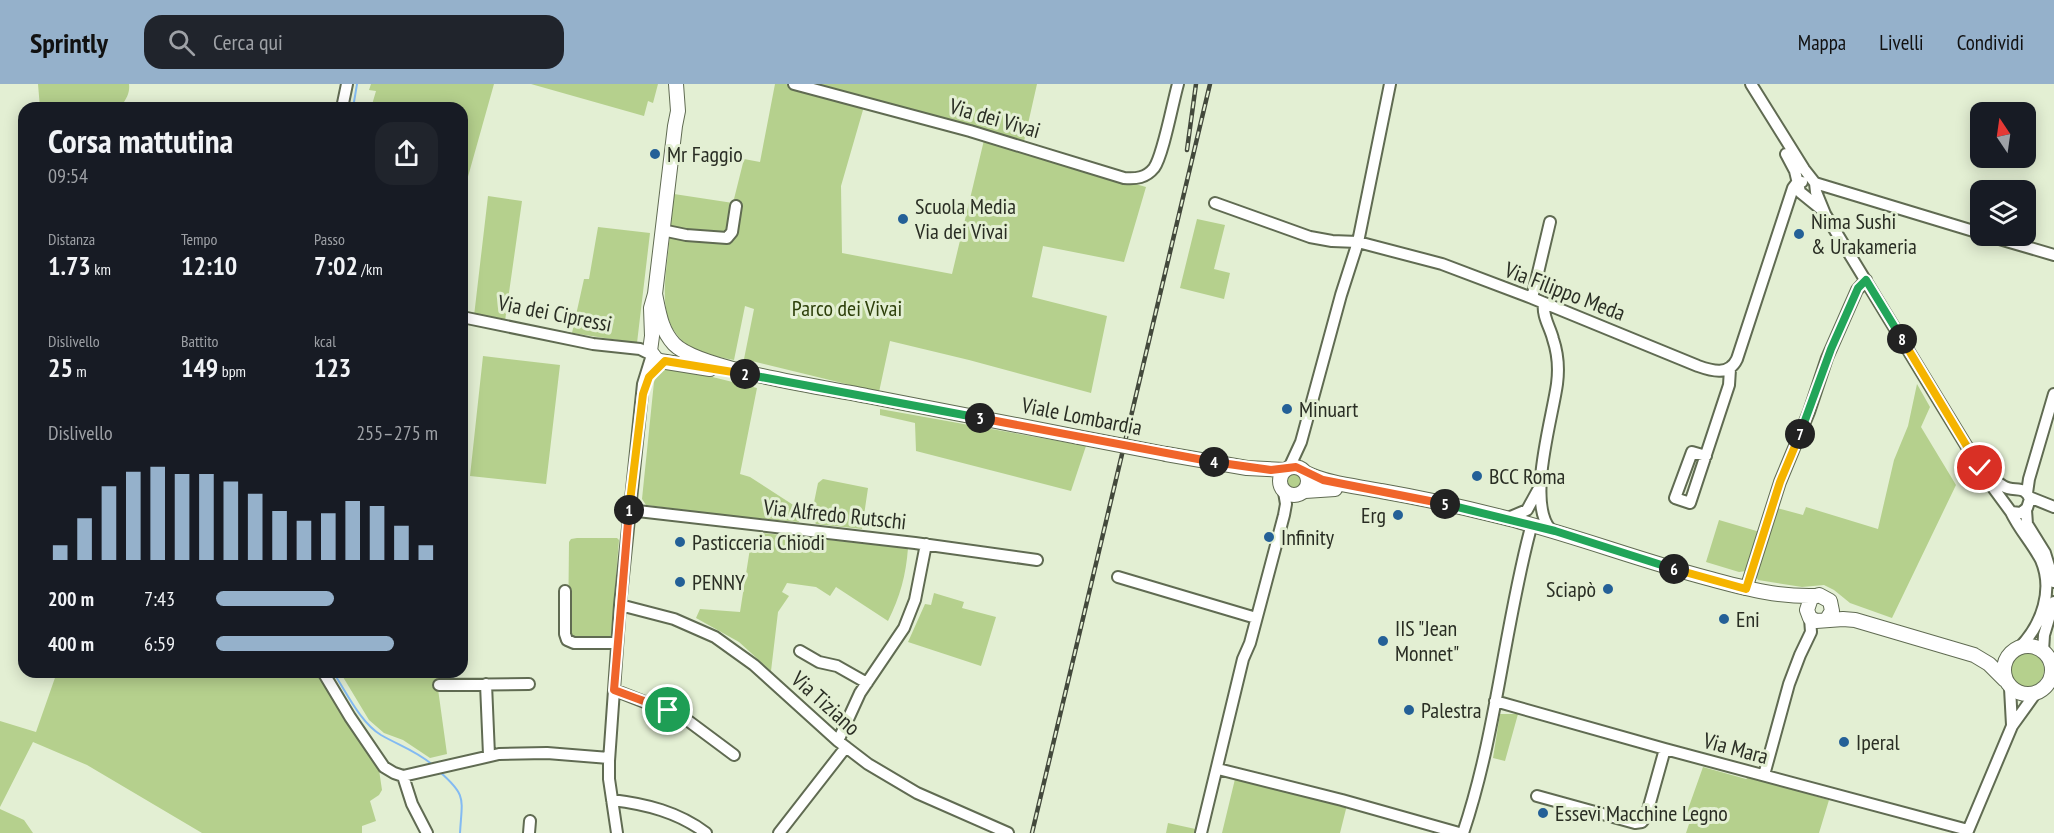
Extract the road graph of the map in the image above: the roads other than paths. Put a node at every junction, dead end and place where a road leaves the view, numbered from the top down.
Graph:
1 (347, 84) edge
2 (672, 84) edge
3 (676, 84) edge
4 (794, 84) edge
5 (1178, 84) edge
6 (1390, 84) edge
7 (1744, 84) edge
8 (1751, 84) edge
9 (343, 102) edge
10 (675, 126) junction
11 (1808, 188) junction
12 (1215, 203) dead end
13 (736, 206) dead end
14 (1550, 222) dead end
15 (662, 230) junction
16 (1970, 230) edge
17 (1358, 242) junction
18 (2023, 246) edge
19 (2054, 255) edge
20 (1866, 280) junction
21 (655, 294) junction
22 (1532, 298) junction
23 (1544, 303) junction
24 (468, 318) edge
25 (672, 341) junction
26 (648, 348) junction
27 (665, 361) junction
28 (1730, 369) junction
29 (768, 377) junction
30 (643, 394) junction
31 (2054, 394) edge
32 (1301, 442) junction
33 (1973, 454) junction
34 (1706, 456) dead end
35 (1247, 468) junction
36 (1287, 469) junction
37 (1305, 472) junction
38 (1540, 487) junction
39 (1291, 491) junction
40 (2024, 497) junction
41 (2005, 501) junction
42 (2054, 507) edge
43 (629, 510) junction
44 (2011, 512) junction
45 (1507, 518) junction
46 (1550, 529) junction
47 (1530, 531) junction
48 (926, 544) junction
49 (2045, 553) junction
50 (1625, 555) junction
51 (1037, 560) dead end
52 (2054, 564) edge
53 (1118, 577) dead end
54 (2054, 582) edge
55 (1746, 589) junction
56 (565, 591) dead end
57 (1777, 596) junction
58 (1815, 596) junction
59 (1832, 604) junction
60 (620, 605) junction
61 (2053, 606) edge
62 (1816, 617) junction
63 (1256, 618) junction
64 (1855, 620) junction
65 (617, 643) junction
66 (1250, 643) junction
67 (2016, 649) junction
68 (800, 651) dead end
69 (2043, 651) junction
70 (1974, 655) junction
71 (2053, 666) edge
72 (327, 678) edge
73 (867, 683) junction
74 (486, 684) junction
75 (529, 684) dead end
76 (2008, 684) junction
77 (439, 685) dead end
78 (614, 690) junction
79 (2044, 690) edge
80 (1495, 701) junction
81 (2012, 726) junction
82 (842, 744) junction
83 (1665, 749) junction
84 (489, 755) junction
85 (734, 755) dead end
86 (609, 758) junction
87 (1222, 770) junction
88 (1764, 775) junction
89 (403, 776) junction
90 (1537, 796) dead end
91 (612, 800) junction
92 (530, 821) dead end
93 (1968, 832) edge
94 (427, 833) edge
95 (529, 833) edge
96 (617, 833) edge
97 (706, 833) edge
98 (779, 833) edge
99 (1008, 833) edge
100 (1201, 833) edge
101 (1207, 833) edge
102 (1461, 833) edge

1 - 9 street
2 - 10 main road
3 - 10 main road
4 - 5 street, Via dei Vivai
6 - 17 street
7 - 11 street
8 - 11 street
10 - 15 main road
11 - 16 street
11 - 20 street
11 - 28 street
12 - 17 street, Via Filippo Meda
13 - 15 street
14 - 22 street
15 - 21 main road
17 - 22 street, Via Filippo Meda
17 - 32 street
18 - 19 street
20 - 33 street
20 - 55 street
21 - 25 main road
21 - 26 main road
22 - 23 street, Via Filippo Meda
23 - 28 street, Via Filippo Meda
23 - 38 street
24 - 26 street, Via dei Cipressi
25 - 26 main road
25 - 27 main road
25 - 29 main road, Viale Lombardia
26 - 27 main road
26 - 30 street
27 - 29 main road, Viale Lombardia
27 - 30 street
28 - 34 street
29 - 35 main road, Viale Lombardia, bridge
30 - 43 street
31 - 40 street
32 - 36 street
32 - 37 street
33 - 40 street
33 - 41 street
35 - 36 main road, Viale Lombardia
35 - 39 main road, Viale Lombardia
36 - 37 main road
36 - 39 main road
37 - 39 main road
37 - 45 main road
38 - 45 street
38 - 46 street
39 - 47 main road
39 - 63 street
40 - 41 street
40 - 42 street
40 - 44 street
40 - 49 street
41 - 44 street
43 - 48 street, Via Alfredo Rutschi
43 - 60 street
44 - 67 street
45 - 46 main road
46 - 50 main road
47 - 50 main road
47 - 80 street
48 - 51 street, Via Alfredo Rutschi
48 - 73 street
49 - 52 street
49 - 54 street
50 - 55 main road
53 - 63 street
55 - 57 main road
56 - 65 street
57 - 58 main road
57 - 62 main road
58 - 59 main road
58 - 62 main road
59 - 62 main road
59 - 64 main road
60 - 65 street
60 - 82 street, Via Tiziano
61 - 69 street
62 - 64 main road
62 - 88 street
63 - 66 street
64 - 70 main road
65 - 78 street
66 - 87 street
66 - 100 street
67 - 69 main road
67 - 70 main road
67 - 76 main road
68 - 73 street
69 - 71 main road
70 - 76 main road
71 - 79 main road
72 - 89 street
73 - 82 street
74 - 75 street
74 - 77 street
74 - 84 street
76 - 79 main road
76 - 81 street
78 - 85 street
78 - 86 street
79 - 81 street
80 - 83 street, Via Mara
80 - 102 street
81 - 93 street
82 - 98 street
82 - 99 street, Via Tiziano
83 - 88 street, Via Mara
83 - 90 street
84 - 86 street
84 - 89 street
86 - 91 street
87 - 101 street
87 - 102 street
88 - 93 street, Via Mara
89 - 94 street
91 - 96 street
91 - 97 street
92 - 95 street

